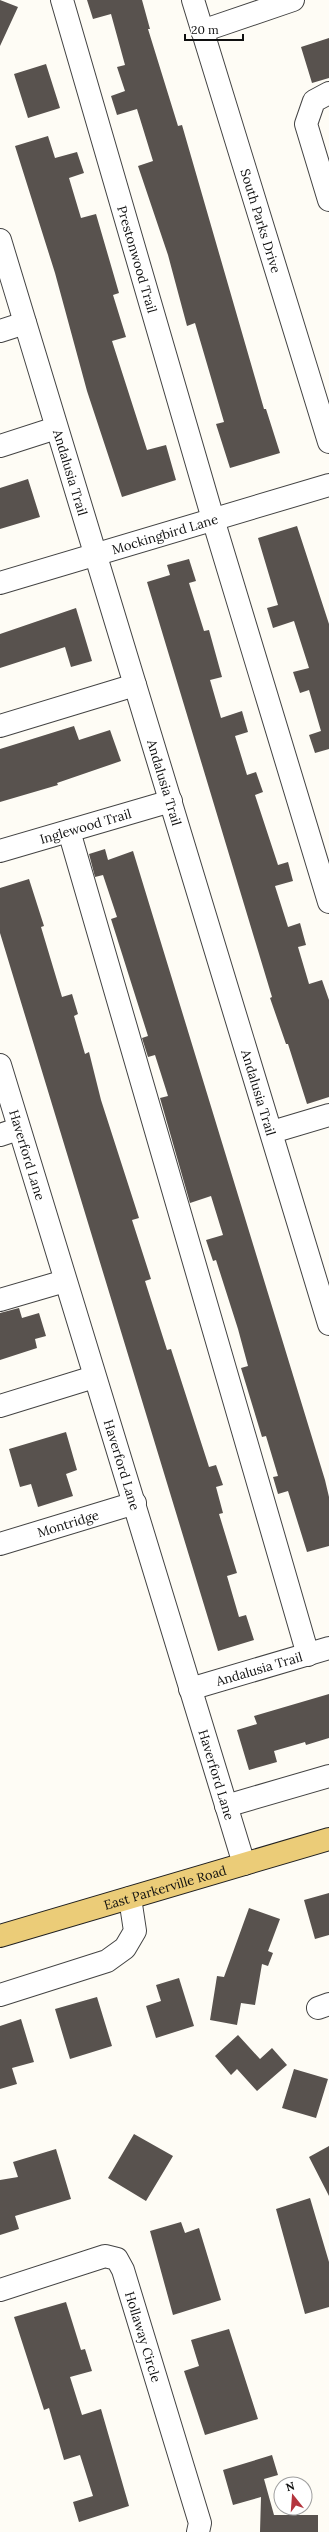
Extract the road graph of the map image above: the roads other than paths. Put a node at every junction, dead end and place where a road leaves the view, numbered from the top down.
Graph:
1 (62, 0) edge
2 (193, 0) edge
3 (293, 0) edge
4 (202, 31) junction
5 (329, 93) edge
6 (329, 200) edge
7 (0, 240) edge
8 (25, 323) junction
9 (0, 331) edge
10 (56, 428) junction
11 (329, 442) edge
12 (0, 446) edge
13 (329, 485) edge
14 (213, 519) junction
15 (95, 555) junction
16 (0, 583) edge
17 (135, 685) junction
18 (0, 726) edge
19 (171, 802) junction
20 (69, 831) junction
21 (0, 850) edge
22 (329, 902) edge
23 (0, 1065) edge
24 (329, 1114) edge
25 (9, 1132) edge
26 (272, 1132) junction
27 (65, 1281) junction
28 (0, 1300) edge
29 (329, 1324) edge
30 (94, 1377) junction
31 (0, 1406) edge
32 (135, 1503) junction
33 (0, 1544) edge
34 (329, 1648) edge
35 (308, 1655) junction
36 (190, 1690) junction
37 (329, 1776) edge
38 (226, 1806) junction
39 (329, 1839) edge
40 (244, 1864) junction
41 (130, 1898) junction
42 (0, 1936) edge
43 (0, 1994) edge
44 (0, 2290) edge
45 (198, 2532) edge

1 - 14 street, Prestonwood Trail
2 - 4 street, South Parks Drive
3 - 4 street
4 - 11 street, South Parks Drive
5 - 6 street
7 - 8 street, Andalusia Trail
8 - 9 street
8 - 10 street, Andalusia Trail
10 - 12 street
10 - 15 street, Andalusia Trail
13 - 14 street, Mockingbird Lane
14 - 15 street, Mockingbird Lane
14 - 22 street, Prestonwood Trail
15 - 16 street, Mockingbird Lane
15 - 17 street, Andalusia Trail
17 - 18 street
17 - 19 street, Andalusia Trail
19 - 20 street, Inglewood Trail
19 - 26 street, Andalusia Trail
20 - 21 street, Inglewood Trail
20 - 35 street
23 - 25 street, Haverford Lane
24 - 26 street
25 - 27 street, Haverford Lane
26 - 29 street, Andalusia Trail
27 - 28 street
27 - 30 street, Haverford Lane
30 - 31 street
30 - 32 street, Haverford Lane
32 - 33 street, Montridge
32 - 36 street, Haverford Lane
34 - 35 street, Andalusia Trail
35 - 36 street, Andalusia Trail
36 - 38 street, Haverford Lane
37 - 38 street
38 - 40 street, Haverford Lane
39 - 40 main road, East Parkerville Road
40 - 41 main road, East Parkerville Road
41 - 42 main road, East Parkerville Road
41 - 43 street
44 - 45 street, Hollaway Circle

